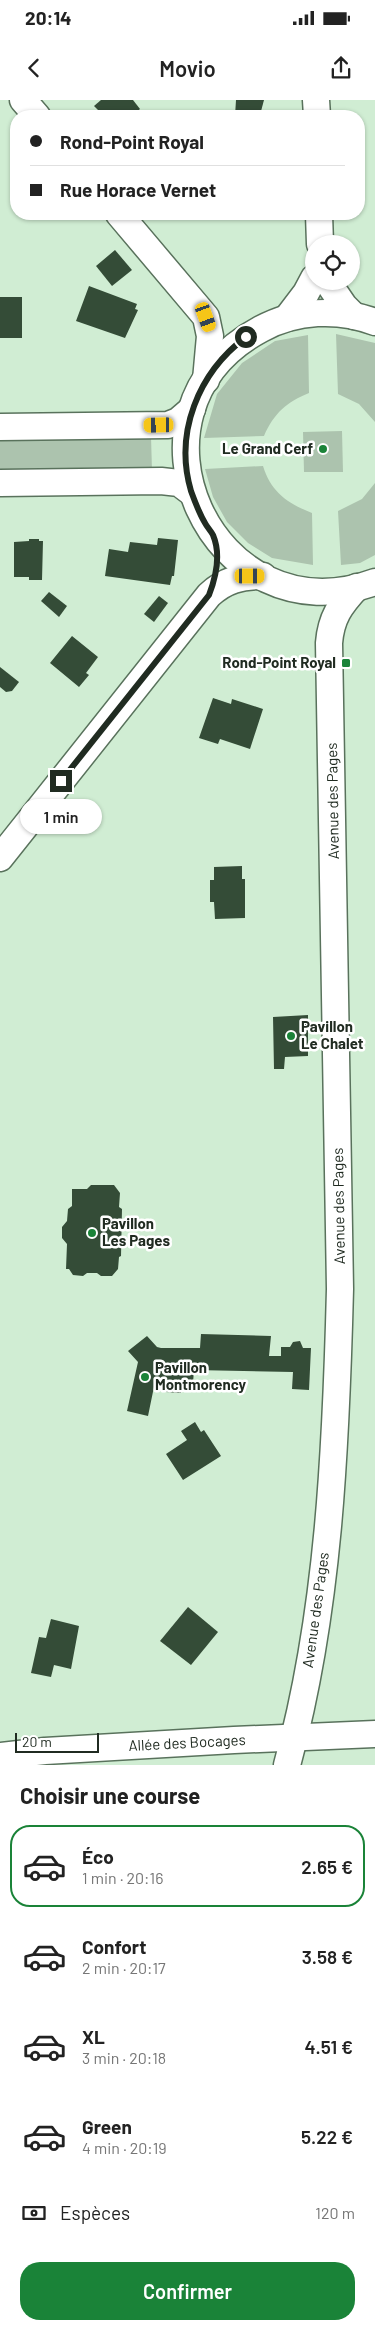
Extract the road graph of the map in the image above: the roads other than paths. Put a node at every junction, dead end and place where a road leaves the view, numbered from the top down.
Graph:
1 (23, 100) edge
2 (31, 110) edge
3 (124, 220) edge
4 (319, 220) edge
5 (320, 235) edge
6 (308, 290) edge
7 (333, 290) edge
8 (206, 317) junction
9 (364, 319) edge
10 (277, 322) junction
11 (206, 380) junction
12 (192, 409) junction
13 (0, 428) edge
14 (0, 483) edge
15 (191, 492) junction
16 (213, 535) junction
17 (263, 576) junction
18 (366, 584) edge
19 (298, 588) junction
20 (209, 595) junction
21 (329, 643) junction
22 (0, 858) edge
23 (375, 1734) edge
24 (296, 1736) junction
25 (0, 1756) edge
26 (288, 1765) edge

1 - 2 street
3 - 8 street
4 - 5 street
6 - 10 street
7 - 9 street
8 - 10 street
8 - 11 street
9 - 10 street
10 - 11 street
11 - 12 street
12 - 13 street
12 - 15 street
14 - 15 street
15 - 16 street
16 - 17 street
16 - 20 street
17 - 19 street
17 - 20 street
18 - 19 street
18 - 21 street
19 - 21 street
20 - 22 street
21 - 24 street, Avenue des Pages
23 - 24 street, Allée des Bocages
24 - 25 street, Allée des Bocages
24 - 26 street, Avenue des Pages

